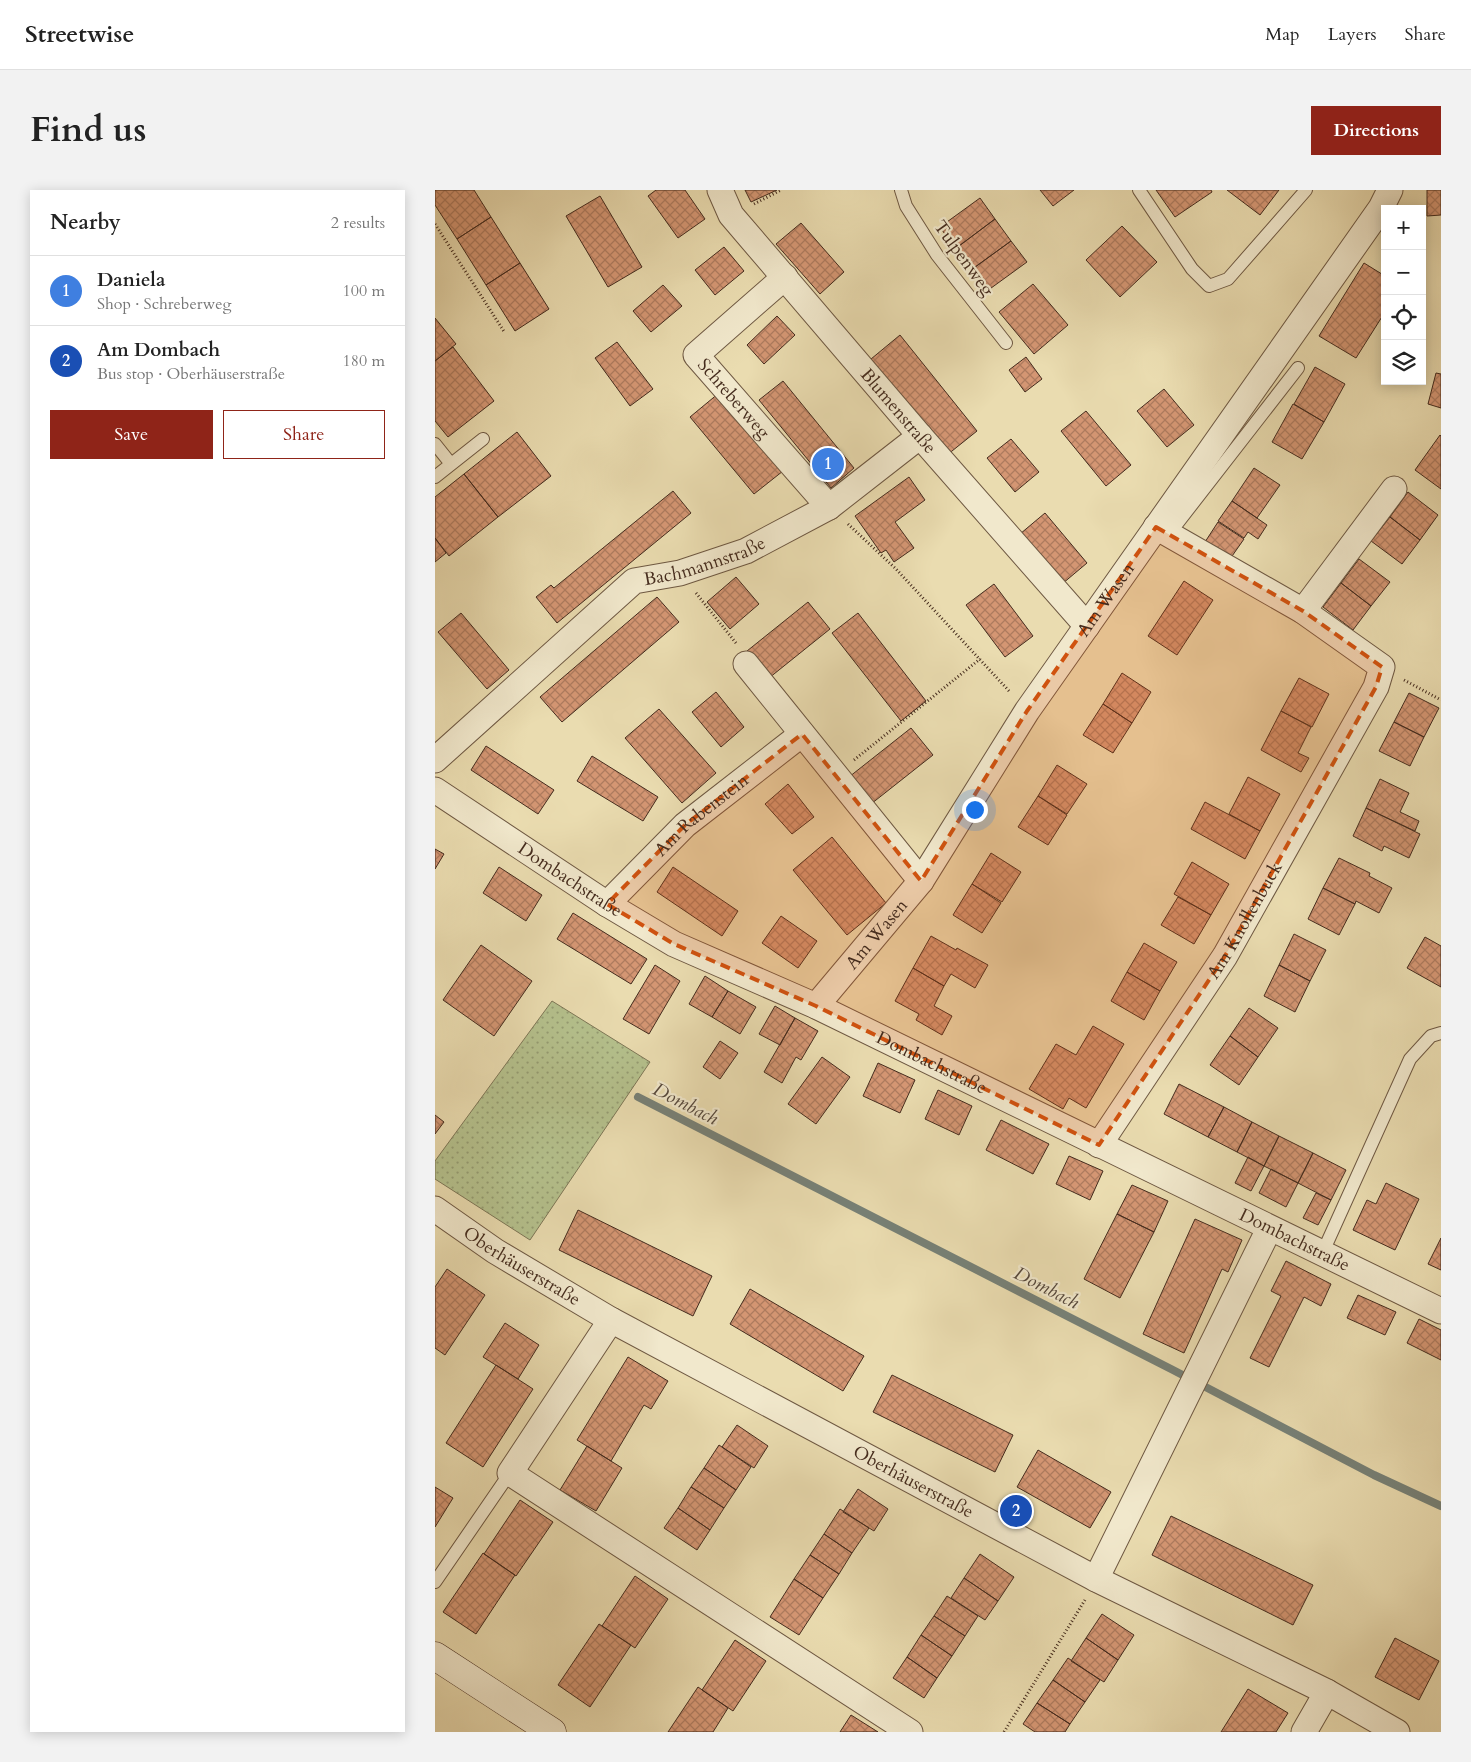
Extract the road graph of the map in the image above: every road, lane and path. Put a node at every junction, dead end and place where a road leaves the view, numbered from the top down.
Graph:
1 (720, 190) edge
2 (901, 190) edge
3 (1139, 190) edge
4 (1306, 190) edge
5 (1390, 190) edge
6 (435, 224) edge
7 (785, 277) junction
8 (505, 333) dead end
9 (1006, 343) dead end
10 (1298, 368) dead end
11 (920, 436) junction
12 (483, 439) dead end
13 (435, 444) edge
14 (451, 464) junction
15 (435, 477) edge
16 (1394, 489) dead end
17 (829, 508) junction
18 (1162, 530) junction
19 (680, 573) junction
20 (1303, 611) junction
21 (1087, 626) junction
22 (980, 659) junction
23 (746, 664) joint
24 (1379, 677) junction
25 (1441, 700) edge
26 (1027, 711) junction
27 (802, 734) junction
28 (435, 760) edge
29 (836, 775) junction
30 (435, 790) edge
31 (921, 881) junction
32 (607, 904) junction
33 (816, 1006) junction
34 (1441, 1033) edge
35 (1099, 1145) junction
36 (435, 1209) edge
37 (1269, 1229) junction
38 (1322, 1254) junction
39 (1441, 1312) edge
40 (611, 1320) junction
41 (510, 1473) junction
42 (1096, 1579) junction
43 (435, 1582) edge
44 (1080, 1609) dead end
45 (435, 1656) edge
46 (1327, 1692) junction
47 (552, 1732) edge
48 (910, 1732) edge
49 (1004, 1732) edge
50 (1304, 1732) edge
51 (1397, 1732) edge

1 - 7 street, Blumenstraße
2 - 9 lane, Tulpenweg
3 - 4 lane
5 - 18 street, Am Wasen
6 - 8 path
7 - 11 street, Blumenstraße
7 - 17 street, Schreberweg
10 - 18 lane
11 - 17 street, Bachmannstraße
11 - 21 street, Blumenstraße
12 - 14 lane
13 - 14 lane
14 - 15 lane
16 - 20 street
17 - 19 street, Bachmannstraße
17 - 22 path
18 - 20 street
18 - 21 street, Am Wasen
19 - 23 path
19 - 28 street, Bachmannstraße
20 - 24 street
21 - 26 street, Am Wasen
22 - 26 path
22 - 29 path
23 - 27 street
24 - 25 path
24 - 35 street, Am Knollenbuck
26 - 31 street, Am Wasen
27 - 29 street
27 - 32 street, Am Rabenstein
29 - 31 street
30 - 32 street, Dombachstraße
31 - 33 street, Am Wasen
32 - 33 street, Dombachstraße
33 - 35 street, Dombachstraße
34 - 38 lane
35 - 37 street, Dombachstraße
36 - 40 street, Oberhäuserstraße
37 - 38 street, Dombachstraße
37 - 42 street
38 - 39 street, Dombachstraße
40 - 41 street
40 - 42 street, Oberhäuserstraße
41 - 43 lane
41 - 48 street
42 - 46 street, Oberhäuserstraße
44 - 49 path
45 - 47 main road
46 - 50 street
46 - 51 street, Oberhäuserstraße

